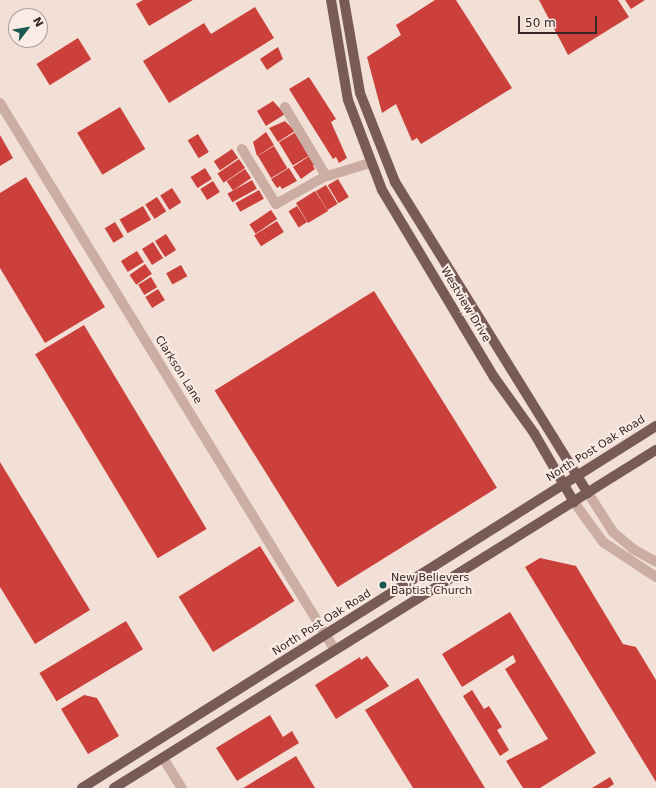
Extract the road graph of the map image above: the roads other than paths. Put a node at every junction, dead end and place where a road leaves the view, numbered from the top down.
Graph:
1 (332, 0) edge
2 (344, 0) edge
3 (0, 103) edge
4 (285, 106) dead end
5 (242, 149) dead end
6 (370, 163) junction
7 (326, 176) junction
8 (656, 426) edge
9 (656, 450) edge
10 (577, 475) junction
11 (564, 482) junction
12 (588, 493) junction
13 (574, 502) junction
14 (656, 562) edge
15 (656, 578) edge
16 (326, 634) junction
17 (335, 650) junction
18 (163, 758) junction
19 (82, 788) edge
20 (114, 788) edge
21 (182, 788) edge

1 - 6 main road, Westview Drive
2 - 10 main road, Westview Drive
3 - 16 street, Clarkson Lane
4 - 7 street
5 - 7 street
6 - 7 street
6 - 11 main road, Westview Drive
8 - 10 main road, North Post Oak Road
9 - 12 main road
10 - 11 main road, North Post Oak Road
10 - 12 main road, Westview Drive
11 - 13 main road, Westview Drive
11 - 16 main road, North Post Oak Road
12 - 13 main road
12 - 14 street, Westview Drive
13 - 15 street, Westview Drive
13 - 17 main road
16 - 17 street, Clarkson Lane
16 - 19 main road, North Post Oak Road
17 - 18 main road
18 - 20 main road
18 - 21 street

